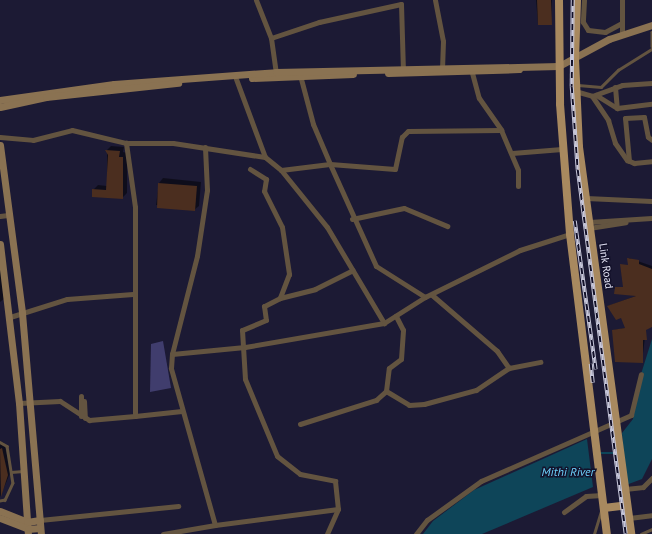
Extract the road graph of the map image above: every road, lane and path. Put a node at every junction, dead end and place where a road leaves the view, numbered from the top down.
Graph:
1 (256, 0) edge
2 (434, 0) edge
3 (559, 0) edge
4 (577, 0) edge
5 (584, 0) edge
6 (622, 0) edge
7 (400, 2) edge
8 (622, 23) junction
9 (652, 25) edge
10 (652, 32) edge
11 (622, 34) junction
12 (270, 38) junction
13 (652, 48) edge
14 (575, 59) junction
15 (558, 66) junction
16 (404, 70) junction
17 (442, 70) junction
18 (471, 70) junction
19 (300, 74) junction
20 (277, 75) junction
21 (252, 76) junction
22 (214, 78) junction
23 (236, 79) junction
24 (652, 83) edge
25 (615, 86) junction
26 (575, 88) junction
27 (594, 96) junction
28 (18, 99) junction
29 (0, 100) edge
30 (652, 104) edge
31 (0, 107) edge
32 (618, 108) junction
33 (501, 130) junction
34 (0, 137) edge
35 (652, 140) edge
36 (126, 143) junction
37 (0, 145) edge
38 (205, 147) junction
39 (562, 149) junction
40 (512, 153) junction
41 (265, 156) junction
42 (629, 161) junction
43 (652, 161) edge
44 (330, 164) junction
45 (250, 169) dead end
46 (281, 170) junction
47 (518, 186) dead end
48 (586, 198) junction
49 (652, 201) edge
50 (4, 215) edge
51 (352, 218) junction
52 (652, 218) edge
53 (652, 221) edge
54 (589, 225) junction
55 (447, 226) dead end
56 (570, 234) junction
57 (0, 244) edge
58 (353, 270) junction
59 (133, 294) junction
60 (432, 295) junction
61 (425, 297) junction
62 (280, 298) junction
63 (22, 313) junction
64 (396, 316) junction
65 (10, 317) junction
66 (384, 323) junction
67 (245, 347) junction
68 (172, 354) junction
69 (540, 362) dead end
70 (509, 368) junction
71 (641, 374) dead end
72 (386, 391) junction
73 (83, 397) dead end
74 (30, 402) junction
75 (19, 403) junction
76 (182, 411) junction
77 (135, 416) junction
78 (83, 417) junction
79 (616, 420) junction
80 (300, 424) dead end
81 (595, 431) junction
82 (0, 442) edge
83 (24, 471) junction
84 (12, 472) junction
85 (652, 478) edge
86 (625, 487) junction
87 (603, 499) junction
88 (0, 501) edge
89 (627, 505) junction
90 (178, 506) dead end
91 (338, 509) junction
92 (0, 511) edge
93 (564, 512) dead end
94 (652, 515) edge
95 (0, 518) edge
96 (629, 518) junction
97 (40, 520) junction
98 (215, 525) junction
99 (28, 528) edge
100 (652, 529) edge
101 (40, 531) edge
102 (173, 533) edge
103 (163, 534) edge
104 (327, 534) edge
105 (416, 534) edge
106 (594, 534) edge
107 (607, 534) edge
108 (631, 534) edge
109 (642, 534) edge

1 - 12 street
2 - 17 street
3 - 15 main road
4 - 14 main road, Link Road
5 - 8 street
6 - 8 street
7 - 12 street
7 - 16 street
8 - 11 street
9 - 11 main road
10 - 13 lane
11 - 14 main road
12 - 20 street
13 - 26 lane
14 - 15 main road
14 - 26 main road, Link Road
15 - 18 main road
15 - 39 main road
16 - 17 main road
16 - 19 main road
17 - 18 main road
18 - 33 street
19 - 20 main road
19 - 44 street
20 - 21 main road
21 - 22 main road
21 - 23 main road
22 - 23 main road
22 - 28 main road
23 - 41 street
24 - 25 street
25 - 27 street
25 - 32 street
26 - 27 street
26 - 48 main road, Link Road
27 - 32 street
27 - 42 street
28 - 29 main road
28 - 31 main road
30 - 32 street
33 - 40 street
33 - 44 street
34 - 36 street
35 - 42 street
36 - 38 street
36 - 59 street
37 - 50 main road
38 - 41 street
38 - 68 street
39 - 40 street
39 - 56 main road
40 - 47 street
41 - 46 street
42 - 43 street
44 - 46 street
44 - 51 street
45 - 62 street
46 - 58 street
48 - 49 street
48 - 54 main road, Link Road
50 - 63 main road
51 - 55 street
51 - 61 street
52 - 54 street
53 - 54 street
54 - 79 main road, Link Road
56 - 60 street
56 - 81 main road
57 - 65 main road
58 - 62 street
58 - 66 street
59 - 63 street
59 - 77 street
60 - 61 street
60 - 70 street
61 - 64 street
62 - 67 street
63 - 65 street
63 - 74 main road
64 - 66 street
64 - 72 street
65 - 75 main road
66 - 67 street
67 - 68 street
67 - 91 street
68 - 76 street
69 - 70 street
70 - 72 street
71 - 79 street
72 - 80 street
73 - 78 street
74 - 75 street
74 - 78 street
74 - 97 main road
75 - 83 main road
76 - 77 street
76 - 98 street
77 - 78 street
79 - 81 street
79 - 86 main road, Link Road
81 - 87 main road
81 - 105 street
82 - 84 lane
83 - 84 lane
83 - 99 main road
84 - 88 lane
85 - 86 street
86 - 89 main road, Link Road
87 - 89 main road
87 - 93 street
87 - 106 lane
87 - 107 main road
89 - 96 main road, Link Road
90 - 97 street
91 - 98 street
91 - 104 street
92 - 99 main road
94 - 96 street
95 - 99 main road
96 - 108 main road, Link Road
97 - 99 main road
97 - 101 main road
98 - 102 street
99 - 101 main road
100 - 109 lane
102 - 103 street

